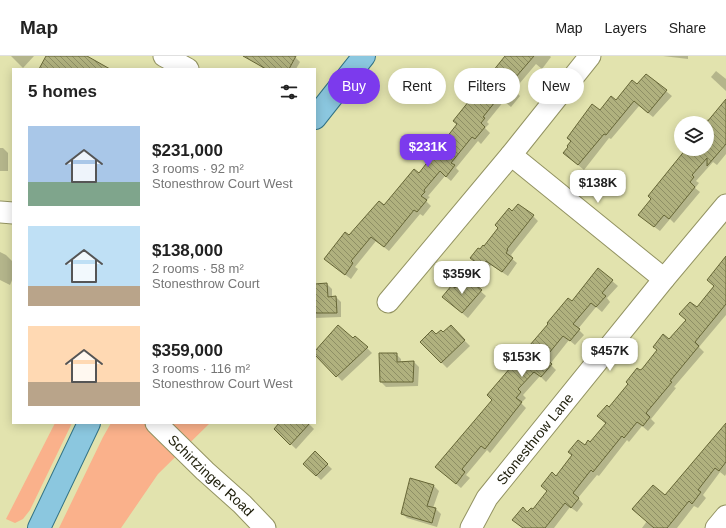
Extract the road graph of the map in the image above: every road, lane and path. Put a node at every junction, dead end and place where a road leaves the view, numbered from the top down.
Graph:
1 (164, 56) edge
2 (364, 56) edge
3 (590, 56) edge
4 (186, 68) edge
5 (316, 117) edge
6 (511, 155) junction
7 (726, 205) edge
8 (0, 212) edge
9 (12, 213) edge
10 (664, 278) junction
11 (388, 302) dead end
12 (89, 424) edge
13 (157, 424) edge
14 (726, 516) edge
15 (39, 528) edge
16 (265, 528) edge
17 (471, 528) edge
18 (716, 528) edge

1 - 4 street
2 - 5 main road
3 - 6 street
6 - 10 street
6 - 11 street
7 - 10 street, Stonesthrow Lane
8 - 9 street
10 - 17 street, Stonesthrow Lane
12 - 15 main road
13 - 16 street, Schirtzinger Road
14 - 18 street

